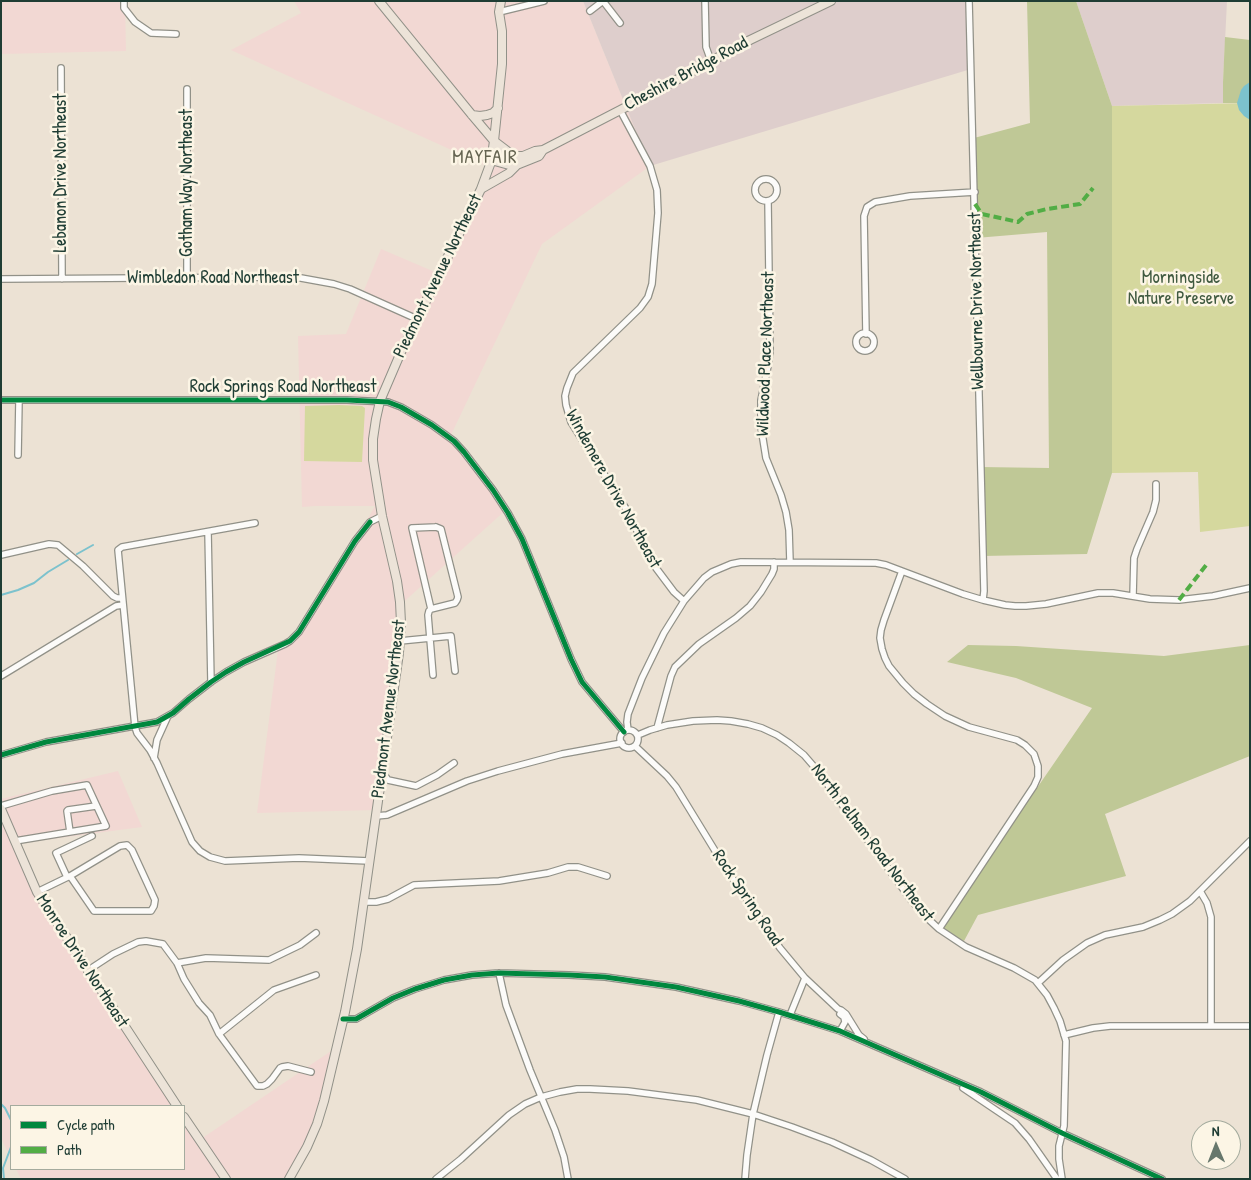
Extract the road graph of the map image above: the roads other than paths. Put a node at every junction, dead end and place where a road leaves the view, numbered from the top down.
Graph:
1 (124, 1) edge
2 (380, 1) edge
3 (493, 1) edge
4 (501, 1) edge
5 (544, 1) edge
6 (603, 1) edge
7 (705, 1) edge
8 (831, 1) edge
9 (969, 1) edge
10 (590, 11) dead end
11 (499, 12) junction
12 (620, 23) dead end
13 (176, 34) dead end
14 (711, 61) junction
15 (61, 68) dead end
16 (187, 89) dead end
17 (498, 108) junction
18 (620, 110) junction
19 (472, 115) junction
20 (494, 141) junction
21 (492, 156) junction
22 (517, 160) junction
23 (481, 189) junction
24 (975, 192) junction
25 (768, 201) dead end
26 (187, 278) junction
27 (1, 279) edge
28 (62, 279) junction
29 (417, 319) junction
30 (866, 334) dead end
31 (1, 400) edge
32 (19, 400) junction
33 (380, 401) junction
34 (18, 455) dead end
35 (1156, 484) dead end
36 (382, 516) junction
37 (255, 523) dead end
38 (208, 532) junction
39 (1, 556) edge
40 (774, 562) junction
41 (790, 562) junction
42 (902, 571) junction
43 (1250, 588) edge
44 (1133, 596) junction
45 (122, 598) junction
46 (983, 600) junction
47 (684, 601) junction
48 (123, 605) junction
49 (431, 608) junction
50 (429, 638) junction
51 (400, 641) junction
52 (455, 671) dead end
53 (432, 675) dead end
54 (1, 676) edge
55 (211, 682) junction
56 (168, 717) junction
57 (135, 727) junction
58 (656, 728) junction
59 (626, 731) junction
60 (638, 735) junction
61 (622, 743) junction
62 (635, 746) junction
63 (1, 755) edge
64 (154, 758) junction
65 (454, 763) dead end
66 (382, 772) junction
67 (96, 806) junction
68 (1, 807) edge
69 (376, 816) junction
70 (70, 832) junction
71 (92, 836) dead end
72 (15, 841) junction
73 (1250, 841) edge
74 (369, 861) junction
75 (607, 876) dead end
76 (69, 877) junction
77 (1200, 891) junction
78 (37, 892) junction
79 (364, 902) junction
80 (939, 929) junction
81 (316, 933) dead end
82 (177, 963) junction
83 (88, 971) junction
84 (499, 973) junction
85 (316, 975) dead end
86 (805, 978) junction
87 (1038, 983) junction
88 (838, 1009) junction
89 (779, 1012) junction
90 (790, 1015) junction
91 (343, 1019) junction
92 (1212, 1026) junction
93 (1250, 1026) edge
94 (840, 1031) junction
95 (219, 1034) junction
96 (1064, 1035) junction
97 (869, 1043) junction
98 (311, 1072) dead end
99 (954, 1081) junction
100 (542, 1097) junction
101 (175, 1105) edge
102 (753, 1114) junction
103 (185, 1118) edge
104 (1062, 1133) junction
105 (292, 1177) edge
106 (226, 1179) edge
107 (436, 1179) edge
108 (568, 1179) edge
109 (745, 1179) edge
110 (905, 1179) edge
111 (1057, 1179) edge
112 (1062, 1179) edge
113 (1162, 1179) edge

1 - 13 street
2 - 19 main road
3 - 11 main road
4 - 11 main road
5 - 11 street
6 - 10 street
6 - 12 street
7 - 14 street
8 - 14 main road, Cheshire Bridge Road
9 - 24 street, Wellbourne Drive Northeast
11 - 17 main road, Piedmont Avenue Northeast
14 - 18 main road, Cheshire Bridge Road
15 - 28 street, Lebanon Drive Northeast
16 - 26 street, Gotham Way Northeast
17 - 19 main road
17 - 20 main road, Piedmont Avenue Northeast
18 - 22 main road, Cheshire Bridge Road
18 - 47 street, Windemere Drive Northeast
19 - 20 main road
20 - 21 main road, Piedmont Avenue Northeast
20 - 22 main road
21 - 22 main road
21 - 23 main road, Piedmont Avenue Northeast
22 - 23 main road, Cheshire Bridge Road
23 - 29 main road, Piedmont Avenue Northeast
24 - 30 street
24 - 46 street, Wellbourne Drive Northeast
25 - 41 street, Wildwood Place Northeast
26 - 28 street, Wimbledon Road Northeast
26 - 29 street, Wimbledon Road Northeast
27 - 28 street, Wimbledon Road Northeast
29 - 33 main road, Piedmont Avenue Northeast
31 - 32 street, Rock Springs Road Northeast
32 - 33 street, Rock Springs Road Northeast
32 - 34 street
33 - 36 main road, Piedmont Avenue Northeast
33 - 59 street, Rock Springs Road Northeast
35 - 44 street
36 - 51 main road, Piedmont Avenue Northeast
36 - 55 street
37 - 38 street
38 - 45 street
38 - 55 street
39 - 45 street
40 - 41 street
40 - 47 street
40 - 58 street
41 - 42 street
42 - 46 street
42 - 80 street
43 - 44 street
44 - 46 street
45 - 48 street
47 - 59 street
48 - 54 street
48 - 57 street
49 - 49 street
49 - 50 street
50 - 51 street
50 - 52 street
50 - 53 street
51 - 66 main road, Piedmont Avenue Northeast
55 - 56 street
56 - 57 street
56 - 64 street
57 - 63 street
57 - 64 street
58 - 60 street, North Pelham Road Northeast
58 - 80 street, North Pelham Road Northeast
59 - 60 street
59 - 61 street
60 - 62 street
61 - 62 street
61 - 69 street
62 - 86 street, Rock Spring Road
64 - 74 street
65 - 66 street
66 - 69 main road, Piedmont Avenue Northeast
67 - 68 street
67 - 70 street
67 - 70 street
68 - 72 main road, Monroe Drive Northeast
69 - 74 main road, Piedmont Avenue Northeast
70 - 72 street
71 - 76 street
72 - 78 main road, Monroe Drive Northeast
73 - 77 street
74 - 79 main road, Piedmont Avenue Northeast
75 - 79 street
76 - 76 street
76 - 78 street
77 - 87 street
77 - 92 street
78 - 83 main road, Monroe Drive Northeast
79 - 91 main road, Piedmont Avenue Northeast
80 - 87 street, North Pelham Road Northeast
81 - 82 street
82 - 83 street
82 - 95 street
83 - 101 main road, Monroe Drive Northeast
84 - 89 street
84 - 91 street
84 - 100 street
85 - 95 street
86 - 88 street, Rock Spring Road
86 - 90 street
87 - 96 street, North Pelham Road Northeast
88 - 94 street
88 - 97 street, Rock Spring Road
89 - 90 street
89 - 102 street
90 - 94 street
91 - 105 main road, Piedmont Avenue Northeast
92 - 93 street
92 - 96 street
94 - 97 street
95 - 98 street
96 - 104 street, North Pelham Road Northeast
97 - 99 street
99 - 104 street
99 - 111 street
100 - 102 street
100 - 107 street
100 - 108 street
102 - 109 street
102 - 110 street
103 - 106 main road
104 - 112 street, North Pelham Road Northeast
104 - 113 street

